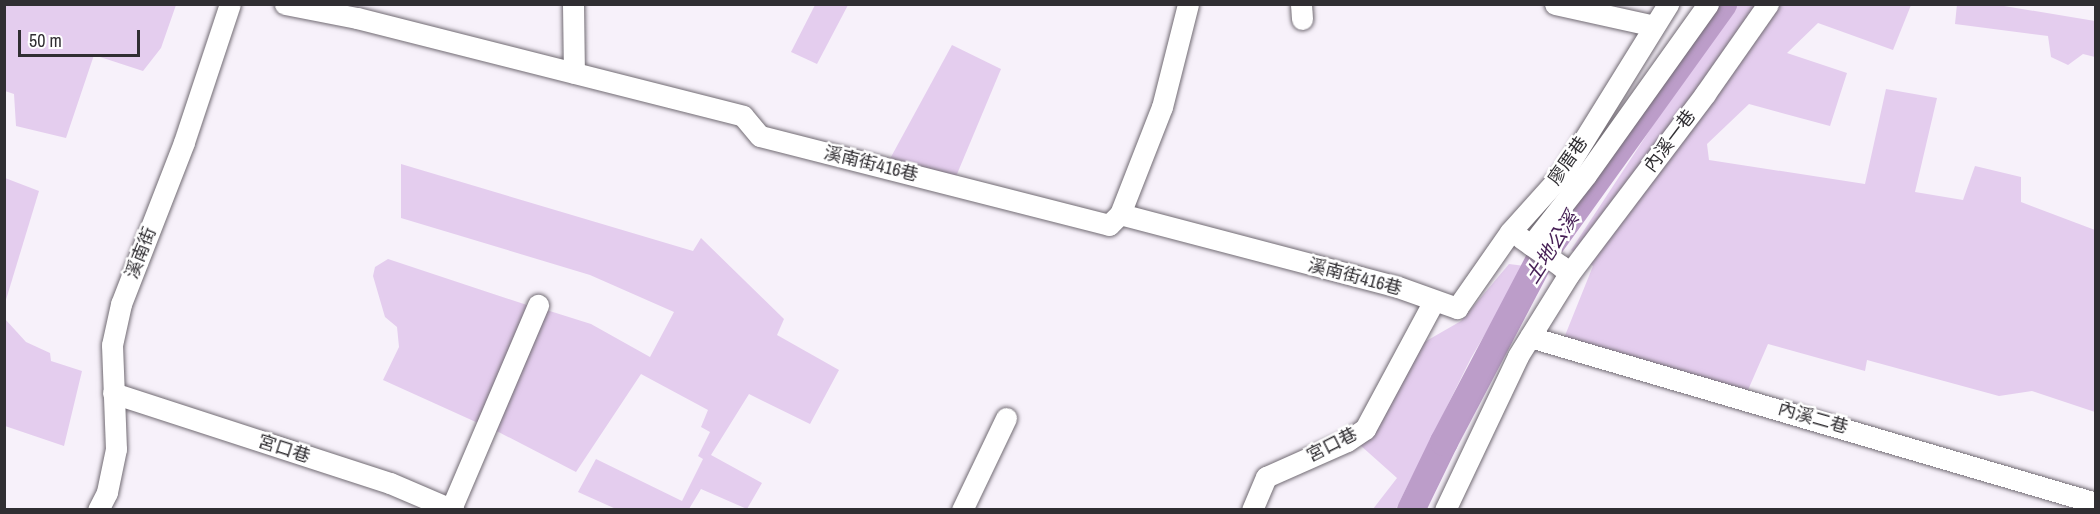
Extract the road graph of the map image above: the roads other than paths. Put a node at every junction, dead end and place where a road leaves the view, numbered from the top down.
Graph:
1 (230, 4) edge
2 (285, 4) edge
3 (573, 4) edge
4 (1188, 4) edge
5 (1555, 4) edge
6 (1668, 4) edge
7 (1708, 4) edge
8 (1768, 4) edge
9 (1654, 26) junction
10 (574, 73) junction
11 (1120, 214) junction
12 (1510, 232) junction
13 (1531, 245) junction
14 (1565, 270) junction
15 (1434, 301) junction
16 (538, 305) dead end
17 (1457, 308) joint
18 (1530, 337) junction
19 (113, 393) junction
20 (1006, 418) dead end
21 (2096, 502) edge
22 (452, 509) edge
23 (98, 510) edge
24 (962, 510) edge
25 (1252, 510) edge
26 (1445, 510) edge

1 - 19 street, 溪南街
2 - 10 street, 溪南街416巷
3 - 10 street
4 - 11 street
5 - 9 street
6 - 9 street, 廖厝巷
7 - 13 street
8 - 14 street, 內溪一巷
9 - 12 street, 廖厝巷
10 - 11 street, 溪南街416巷
11 - 15 street, 溪南街416巷
12 - 13 street
12 - 17 street, 廖厝巷
13 - 14 street
14 - 18 street, 內溪一巷
15 - 17 street, 溪南街416巷
15 - 25 street, 宮口巷
16 - 22 street
18 - 21 street, 內溪二巷
18 - 26 street, 內溪一巷
19 - 22 street, 宮口巷
19 - 23 street, 溪南街
20 - 24 street

